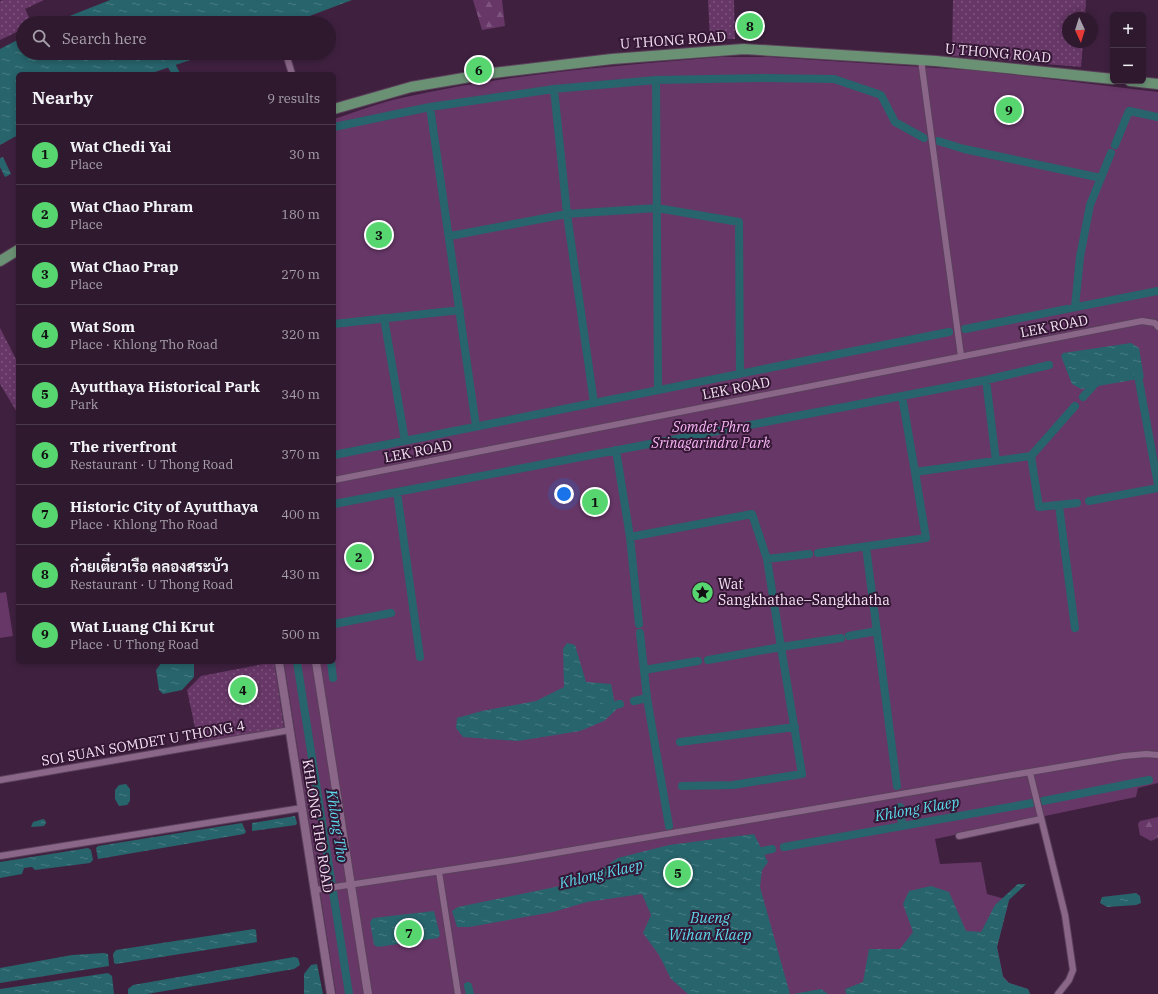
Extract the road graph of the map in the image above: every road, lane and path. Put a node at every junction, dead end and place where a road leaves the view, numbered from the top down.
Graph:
1 (288, 60) edge
2 (921, 60) junction
3 (291, 72) edge
4 (1110, 79) edge
5 (1146, 83) edge
6 (1158, 84) edge
7 (336, 108) edge
8 (16, 251) edge
9 (0, 261) edge
10 (1158, 327) edge
11 (961, 356) junction
12 (336, 480) edge
13 (279, 664) edge
14 (316, 664) edge
15 (290, 730) junction
16 (1158, 755) edge
17 (1030, 773) junction
18 (0, 780) edge
19 (302, 808) junction
20 (1041, 819) junction
21 (959, 836) dead end
22 (0, 856) edge
23 (439, 872) junction
24 (351, 885) junction
25 (315, 890) junction
26 (331, 994) edge
27 (368, 994) edge
28 (458, 994) edge
29 (1058, 994) edge

1 - 3 street
2 - 4 main road, U THONG ROAD
2 - 7 main road, U THONG ROAD
2 - 11 street
5 - 6 main road
8 - 9 main road
10 - 11 street, LEK ROAD
11 - 12 street, LEK ROAD
13 - 15 street, KHLONG THO ROAD
14 - 24 street, KHLONG THO ROAD
15 - 18 street, SOI SUAN SOMDET U THONG 4
15 - 19 street, KHLONG THO ROAD
16 - 17 street
17 - 20 street
17 - 23 street
19 - 22 street
19 - 25 street, KHLONG THO ROAD
20 - 21 street
20 - 29 street
23 - 24 street
23 - 28 street
24 - 25 street
24 - 27 street, KHLONG THO ROAD
25 - 26 street, KHLONG THO ROAD

